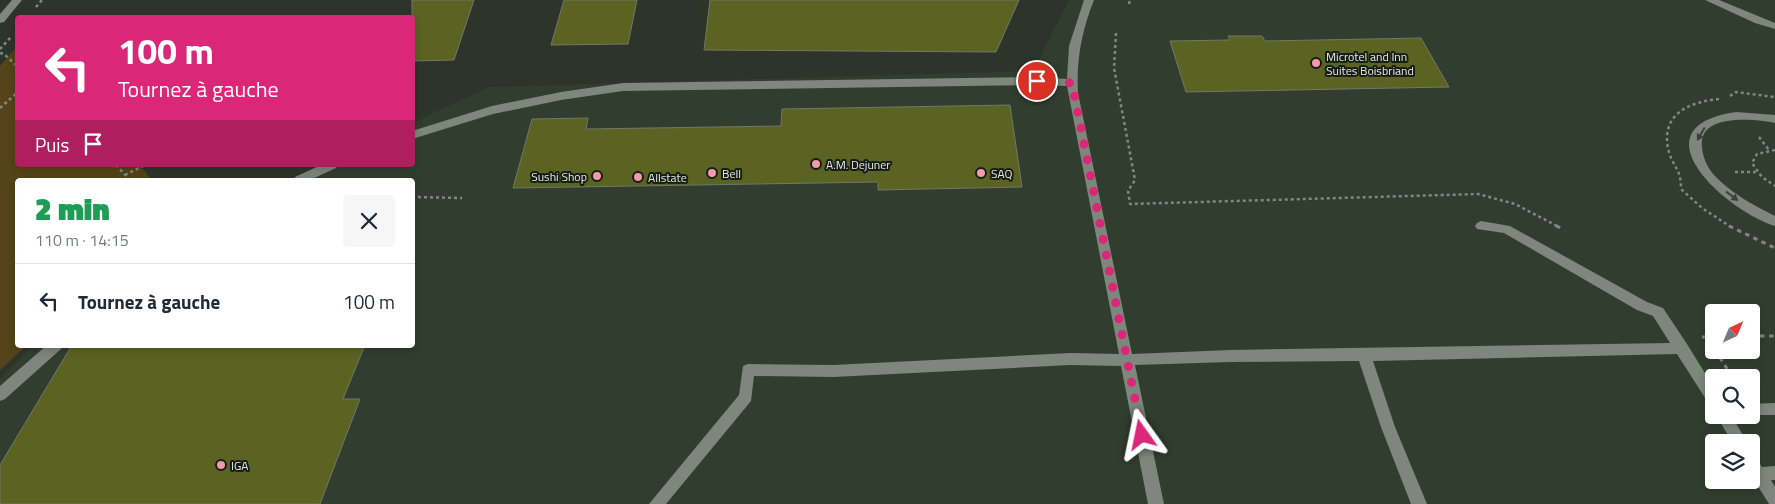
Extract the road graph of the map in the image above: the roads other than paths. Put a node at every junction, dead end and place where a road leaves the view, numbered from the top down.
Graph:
1 (17, 0) edge
2 (1090, 0) edge
3 (1710, 0) edge
4 (0, 20) edge
5 (1775, 26) edge
6 (1072, 83) junction
7 (1775, 120) edge
8 (415, 134) edge
9 (328, 167) edge
10 (304, 178) edge
11 (1775, 221) edge
12 (1481, 226) dead end
13 (53, 348) edge
14 (1682, 348) junction
15 (1364, 355) junction
16 (1126, 360) junction
17 (1705, 385) edge
18 (0, 395) edge
19 (1775, 409) edge
20 (1760, 410) edge
21 (1760, 469) edge
22 (1775, 473) edge
23 (1760, 476) edge
24 (1775, 500) edge
25 (657, 504) edge
26 (1156, 504) edge
27 (1419, 504) edge

1 - 4 street
2 - 6 street
3 - 5 street
6 - 8 street
6 - 16 street
7 -> 11 street
9 - 10 street
12 - 14 street
13 - 18 street
14 - 15 street
14 - 17 street
15 - 16 street
15 - 27 street
16 - 25 street
16 - 26 street
19 - 20 street
21 - 22 street
23 - 24 street

